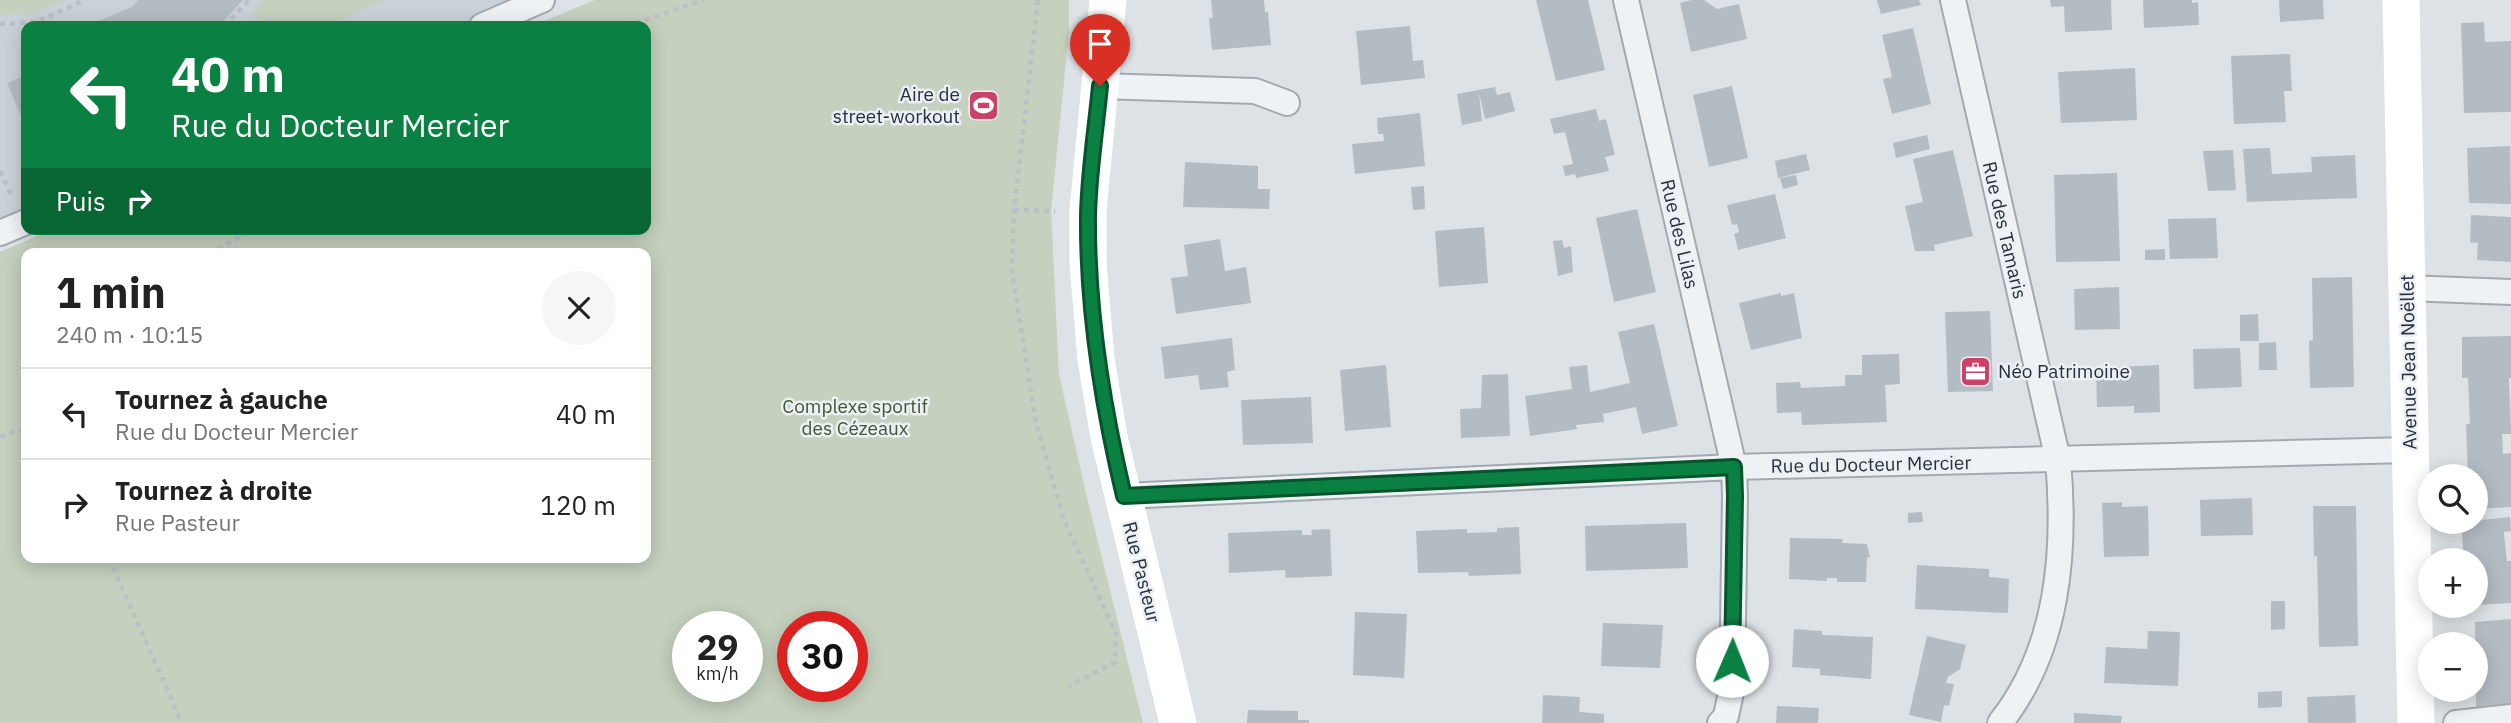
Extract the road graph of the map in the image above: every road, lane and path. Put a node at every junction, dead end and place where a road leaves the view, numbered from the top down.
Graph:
1 (85, 0) edge
2 (248, 0) edge
3 (542, 0) edge
4 (704, 0) edge
5 (1038, 0) edge
6 (1108, 0) edge
7 (1626, 0) edge
8 (1953, 0) edge
9 (2401, 0) edge
10 (38, 21) edge
11 (229, 21) edge
12 (494, 21) edge
13 (641, 21) edge
14 (21, 23) edge
15 (0, 24) edge
16 (1100, 86) junction
17 (1287, 103) dead end
18 (21, 224) edge
19 (0, 233) edge
20 (243, 235) edge
21 (220, 248) edge
22 (2406, 288) junction
23 (2511, 292) edge
24 (21, 429) edge
25 (0, 438) edge
26 (2409, 450) junction
27 (2058, 460) junction
28 (1734, 467) junction
29 (1124, 496) junction
30 (111, 563) edge
31 (1069, 686) dead end
32 (2511, 717) edge
33 (181, 723) edge
34 (1178, 723) edge
35 (1720, 723) edge
36 (2000, 723) edge
37 (2416, 723) edge
38 (2456, 723) edge

1 - 10 path
2 - 11 path
3 - 12 street
4 - 13 path
5 - 31 path
6 - 16 main road, Rue Pasteur
7 - 28 street, Rue des Lilas
8 - 27 street, Rue des Tamaris
9 - 22 main road, Avenue Jean Noëllet
14 - 15 path
16 - 17 street
16 - 29 main road, Rue Pasteur
18 - 19 street
20 - 21 path
22 - 23 street
22 - 26 main road, Avenue Jean Noëllet
24 - 25 path
26 - 27 street, Rue du Docteur Mercier
26 - 37 main road, Avenue Jean Noëllet
27 - 28 street, Rue du Docteur Mercier
27 - 36 street, Rue des Tamaris
28 - 29 street, Rue du Docteur Mercier
28 - 35 street, Rue des Lilas
29 - 34 main road, Rue Pasteur
30 - 33 path
32 - 38 street

